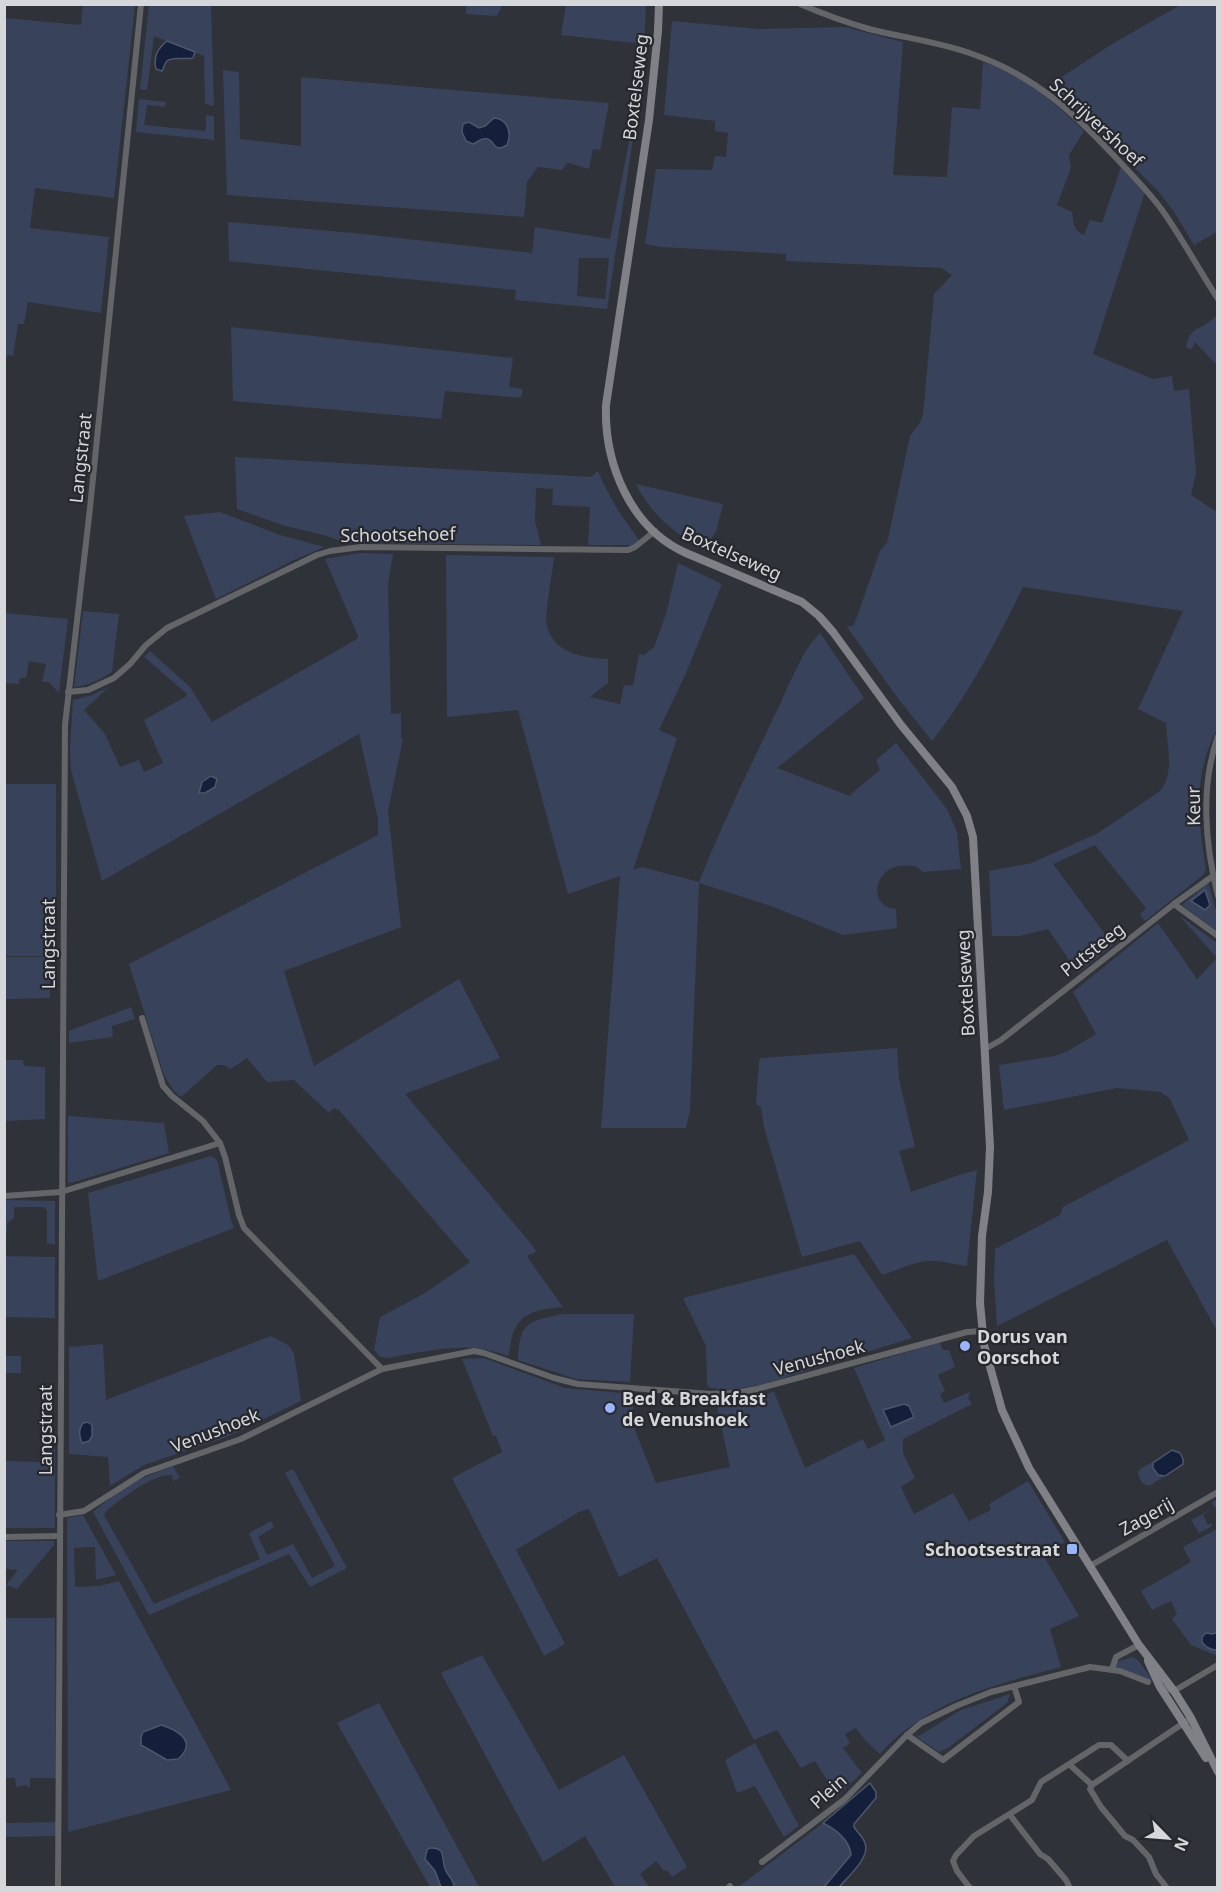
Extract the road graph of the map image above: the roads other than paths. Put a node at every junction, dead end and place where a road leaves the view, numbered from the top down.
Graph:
1 (141, 4) edge
2 (659, 4) edge
3 (800, 4) edge
4 (1218, 299) edge
5 (655, 531) junction
6 (68, 692) junction
7 (1218, 736) edge
8 (1213, 876) junction
9 (1218, 896) edge
10 (1174, 904) junction
11 (1218, 936) edge
12 (141, 1018) dead end
13 (985, 1048) junction
14 (220, 1143) junction
15 (62, 1192) junction
16 (4, 1196) edge
17 (982, 1331) junction
18 (382, 1369) junction
19 (1218, 1492) edge
20 (59, 1515) junction
21 (58, 1536) junction
22 (4, 1537) edge
23 (1090, 1566) junction
24 (1142, 1648) junction
25 (1216, 1666) dead end
26 (1112, 1669) junction
27 (1148, 1682) dead end
28 (1014, 1686) junction
29 (1160, 1687) junction
30 (1174, 1691) junction
31 (1191, 1718) junction
32 (1183, 1724) junction
33 (907, 1735) junction
34 (1128, 1761) junction
35 (1070, 1765) junction
36 (1218, 1774) edge
37 (1092, 1785) junction
38 (1010, 1815) junction
39 (762, 1862) dead end
40 (58, 1887) edge
41 (970, 1887) edge
42 (1070, 1887) edge
43 (1167, 1887) edge

1 - 6 street, Langstraat
2 - 5 main road, Boxtelseweg
3 - 4 street, Schrijvershoef
5 - 6 street, Schootsehoef
5 - 13 main road, Boxtelseweg
6 - 15 street, Langstraat
7 - 8 street, Keur
8 - 9 street, Keur
8 - 10 street
10 - 11 street
10 - 13 street, Putsteeg
12 - 14 street
13 - 17 main road
14 - 15 street
14 - 18 street
15 - 16 street
15 - 20 street, Langstraat
17 - 18 street, Venushoek
17 - 23 main road
18 - 20 street, Venushoek
19 - 23 street, Zagerij
20 - 21 street, Langstraat
21 - 22 street
21 - 40 street, Langstraat
23 - 24 main road
24 - 26 street
24 - 29 main road
24 - 30 main road
25 - 30 street
26 - 27 street, Plein
26 - 28 street, Plein
28 - 33 street, Plein
28 - 33 street
29 - 30 street
29 - 32 main road
30 - 31 main road
31 - 32 street
31 - 36 main road
32 - 34 street
32 - 36 main road
33 - 39 street, Plein
34 - 35 street
34 - 37 street
35 - 37 street
35 - 38 street
37 - 43 street
38 - 41 street
38 - 42 street

